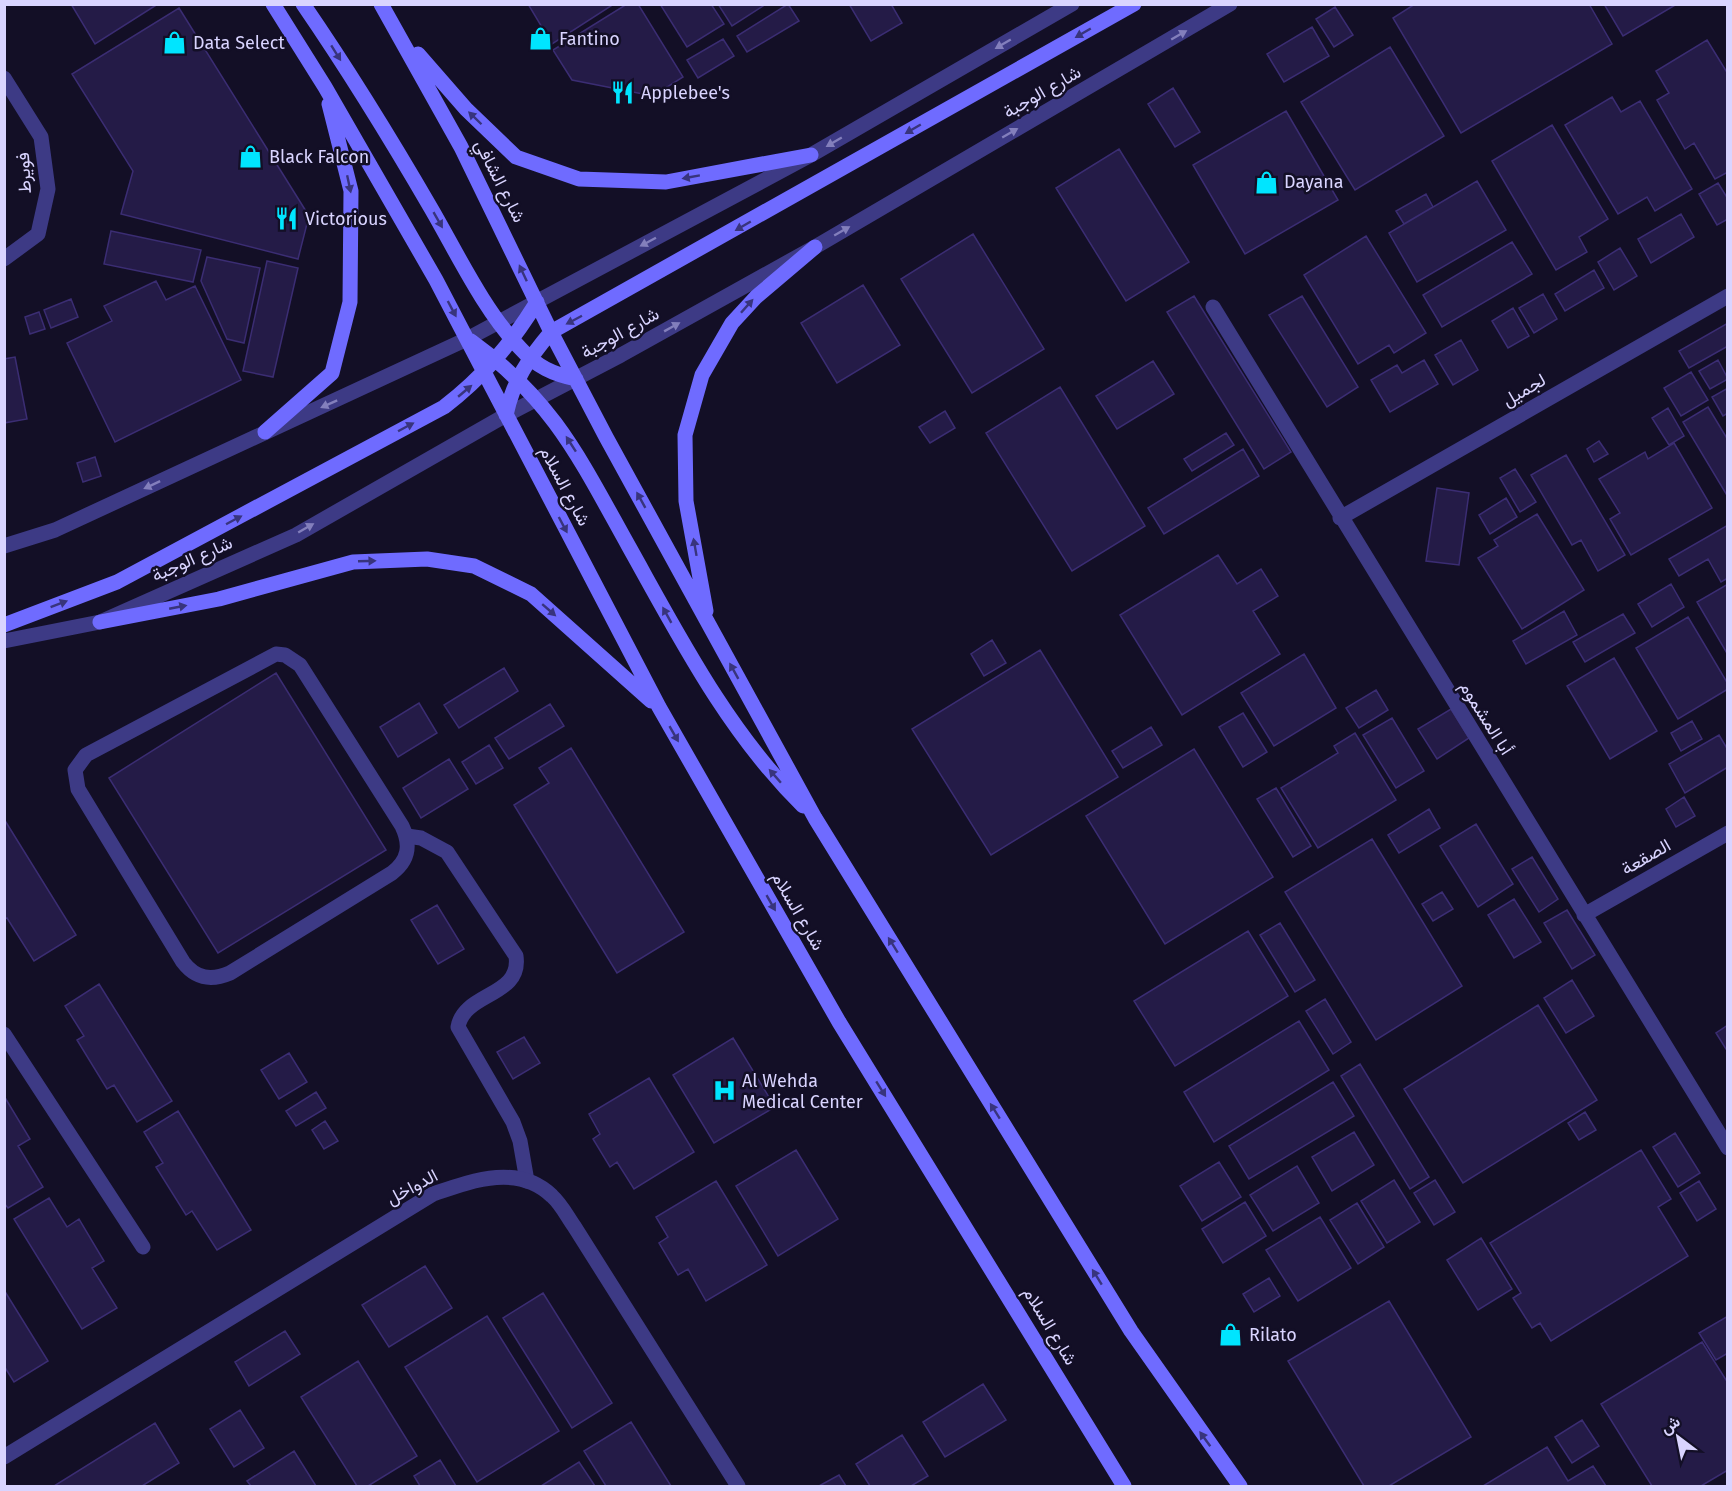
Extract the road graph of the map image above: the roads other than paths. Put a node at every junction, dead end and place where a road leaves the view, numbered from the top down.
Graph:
1 (273, 4) edge
2 (303, 4) edge
3 (381, 4) edge
4 (1072, 4) edge
5 (1134, 4) edge
6 (1230, 4) edge
7 (398, 31) junction
8 (4, 78) edge
9 (325, 87) junction
10 (811, 155) junction
11 (815, 247) junction
12 (4, 259) edge
13 (1728, 296) edge
14 (537, 302) junction
15 (1213, 307) dead end
16 (500, 322) junction
17 (551, 332) junction
18 (467, 339) junction
19 (514, 340) junction
20 (530, 358) junction
21 (497, 360) junction
22 (484, 373) junction
23 (518, 378) junction
24 (576, 379) junction
25 (538, 399) junction
26 (506, 415) junction
27 (265, 432) junction
28 (1340, 518) junction
29 (4, 546) edge
30 (100, 622) junction
31 (4, 625) edge
32 (709, 626) junction
33 (4, 641) edge
34 (659, 707) junction
35 (815, 818) junction
36 (1728, 833) edge
37 (407, 836) junction
38 (1584, 915) junction
39 (4, 1034) edge
40 (1728, 1148) edge
41 (527, 1181) junction
42 (143, 1247) dead end
43 (4, 1457) edge
44 (738, 1486) edge
45 (1124, 1486) edge
46 (1240, 1486) edge

1 - 9 main road
2 -> 16 main road
3 - 7 main road, شارع الشافي
4 -> 10 street
5 -> 17 main road
11 -> 6 street, شارع الوجبة
10 -> 7 main road
14 -> 7 main road, شارع الشافي
8 - 12 street, فويرط
9 -> 18 main road
9 -> 27 main road
10 -> 14 street
24 -> 11 street, شارع الوجبة
32 -> 11 main road
13 - 28 street, لجميل
14 - 16 street
14 - 17 main road, شارع الشافي
14 - 19 main road
15 - 28 street, أبا المشموم
16 - 18 street
16 - 19 main road
17 - 20 main road
17 - 24 main road, شارع الشافي
18 - 21 main road
18 - 22 main road, شارع السلام
18 -> 27 street
19 - 20 main road
19 - 21 main road
20 - 23 main road
20 - 24 main road
21 - 22 main road
21 - 23 main road
22 - 26 main road, شارع السلام
31 -> 22 main road
23 - 25 main road
23 - 26 main road
24 - 25 street, شارع الوجبة
32 -> 24 main road
25 - 26 street, شارع الوجبة
35 -> 25 main road
30 -> 26 street, شارع الوجبة
26 -> 34 main road, شارع السلام
27 -> 29 street
28 - 38 street, أبا المشموم
30 - 33 street, شارع الوجبة
30 -> 34 main road
35 -> 32 main road
34 -> 45 main road, شارع السلام
46 -> 35 main road
36 - 38 street, الصقعة
37 - 37 street
37 - 41 street
38 - 40 street, أبا المشموم
39 - 42 street
41 - 43 street, الدواخل
41 - 44 street, الدواخل

